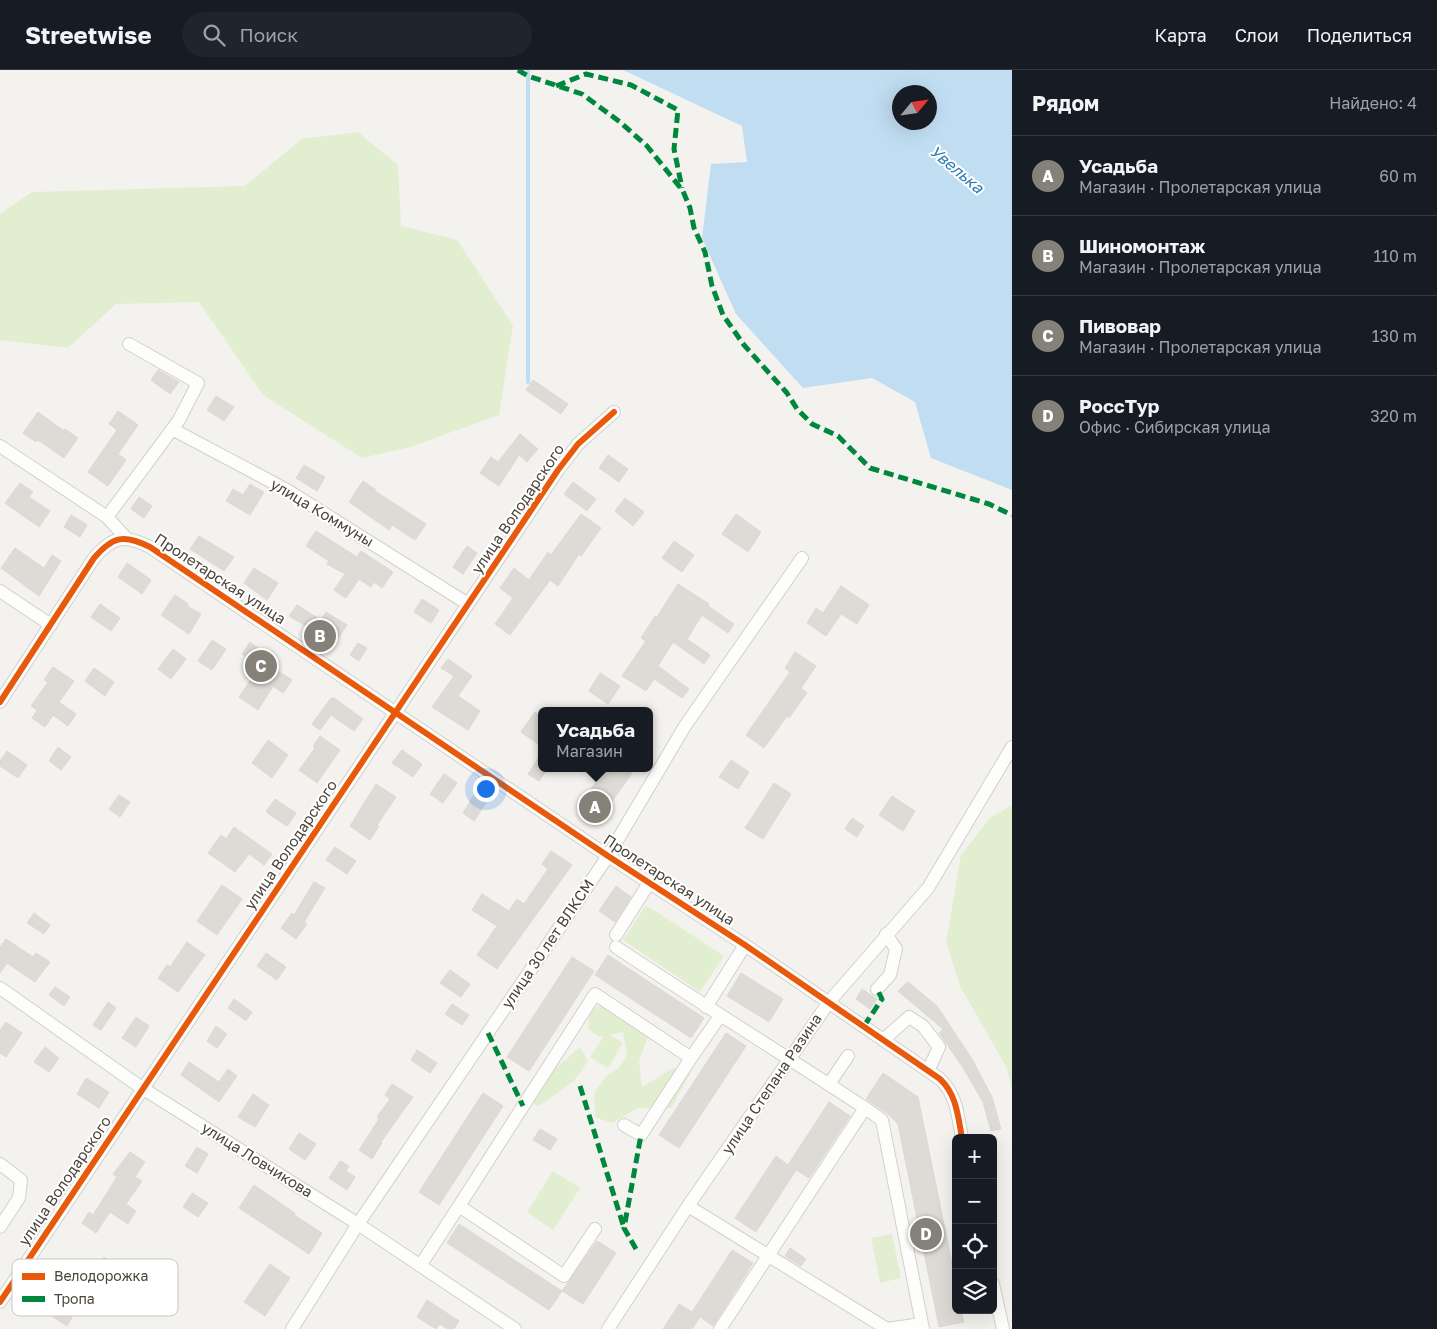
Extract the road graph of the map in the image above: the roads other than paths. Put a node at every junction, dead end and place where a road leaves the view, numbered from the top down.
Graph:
1 (129, 344) dead end
2 (614, 412) dead end
3 (172, 430) junction
4 (0, 446) edge
5 (107, 517) junction
6 (121, 539) junction
7 (802, 558) dead end
8 (0, 591) edge
9 (468, 604) junction
10 (51, 625) junction
11 (319, 638) dead end
12 (309, 654) junction
13 (0, 702) edge
14 (396, 712) junction
15 (1012, 747) edge
16 (608, 856) junction
17 (650, 883) junction
18 (886, 934) junction
19 (745, 945) junction
20 (0, 988) edge
21 (877, 988) dead end
22 (829, 1002) junction
23 (706, 1007) junction
24 (720, 1016) junction
25 (883, 1040) junction
26 (848, 1056) dead end
27 (691, 1058) junction
28 (790, 1059) junction
29 (928, 1071) junction
30 (829, 1084) junction
31 (142, 1088) junction
32 (865, 1108) junction
33 (624, 1124) dead end
34 (961, 1134) edge
35 (0, 1164) edge
36 (459, 1206) junction
37 (688, 1206) junction
38 (358, 1224) junction
39 (0, 1227) edge
40 (595, 1229) dead end
41 (768, 1256) junction
42 (29, 1259) edge
43 (420, 1266) junction
44 (12, 1284) edge
45 (0, 1302) edge
46 (997, 1302) edge
47 (922, 1326) edge
48 (292, 1329) edge
49 (515, 1329) edge
50 (608, 1329) edge
51 (720, 1329) edge
52 (1003, 1329) edge

1 - 3 street
2 - 9 street, улица Володарского
3 - 5 street
3 - 9 street, улица Коммуны
4 - 5 street, Пролетарская улица
5 - 6 street, Пролетарская улица
6 - 10 street
6 - 12 street, Пролетарская улица
7 - 16 street, улица 30 лет ВЛКСМ
8 - 10 street
9 - 14 street, улица Володарского
10 - 13 street
11 - 12 street
12 - 14 street, Пролетарская улица
14 - 16 street, Пролетарская улица
14 - 31 street, улица Володарского
15 - 18 street, улица Степана Разина
16 - 17 street, Пролетарская улица
16 - 38 street, улица 30 лет ВЛКСМ
17 - 19 street, Пролетарская улица
17 - 23 street
18 - 21 street
18 - 22 street, улица Степана Разина
19 - 22 street, Пролетарская улица
19 - 23 street
20 - 31 street, улица Ловчикова
22 - 25 street, Пролетарская улица
22 - 28 street, улица Степана Разина
23 - 24 street
24 - 27 street
24 - 28 street
25 - 29 street, Пролетарская улица
25 - 29 street
26 - 30 street
27 - 33 street
27 - 36 street
28 - 30 street
28 - 37 street, улица Степана Разина
29 - 34 street, Пролетарская улица
30 - 32 street
31 - 38 street, улица Ловчикова
31 - 42 street, улица Володарского
32 - 41 street
32 - 47 street
35 - 39 street
36 - 40 street
36 - 43 street
37 - 41 street
37 - 50 street, улица Степана Разина
38 - 43 street, улица Ловчикова
38 - 48 street, улица 30 лет ВЛКСМ
41 - 47 street
41 - 51 street
43 - 49 street, улица Ловчикова
44 - 45 street, улица Володарского
46 - 52 street

